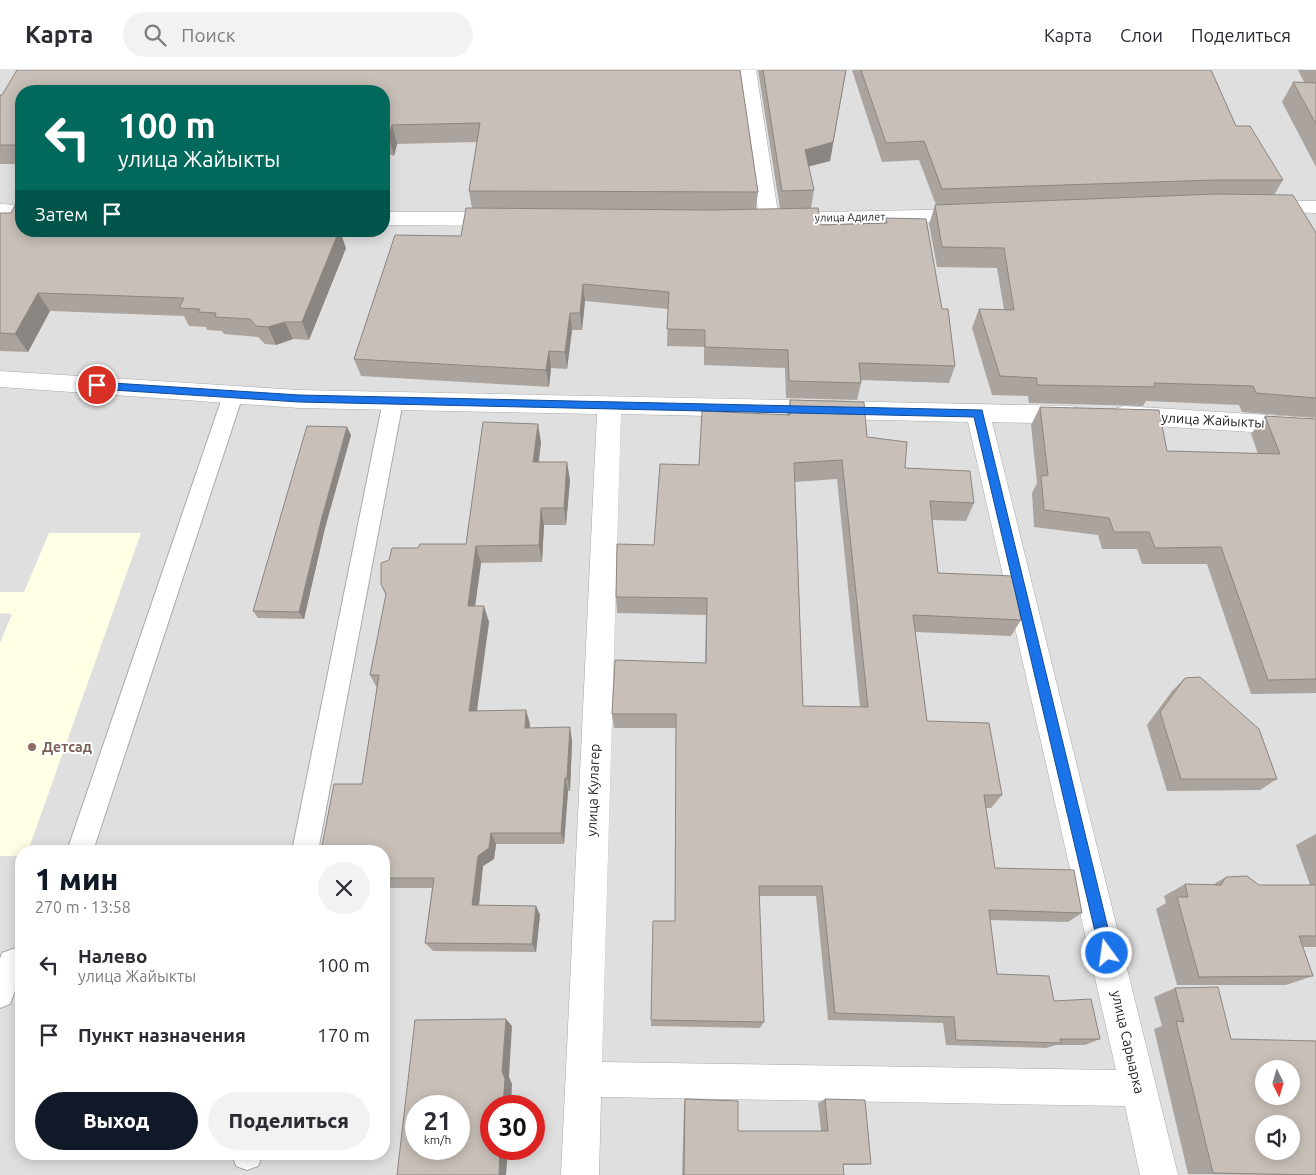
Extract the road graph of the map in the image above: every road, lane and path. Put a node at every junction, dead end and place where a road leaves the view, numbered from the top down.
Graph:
1 (747, 70) edge
2 (1242, 206) edge
3 (1316, 207) edge
4 (0, 210) edge
5 (15, 210) edge
6 (992, 214) edge
7 (390, 218) edge
8 (522, 219) edge
9 (0, 379) edge
10 (234, 395) junction
11 (392, 401) junction
12 (609, 406) junction
13 (978, 413) junction
14 (1316, 427) edge
15 (82, 845) edge
16 (306, 845) edge
17 (11, 962) edge
18 (0, 994) edge
19 (583, 1079) junction
20 (1139, 1088) junction
21 (580, 1175) edge
22 (1159, 1175) edge

1 - 6 street, улица Адилет
2 - 3 street
4 - 5 street
7 - 8 street
9 - 10 street, улица Жайыкты
10 - 11 street, улица Жайыкты
10 - 15 lane
11 - 12 street, улица Жайыкты
11 - 16 lane
12 - 13 street, улица Жайыкты
12 - 19 street, улица Кулагер
13 - 14 street, улица Жайыкты
13 - 20 street, улица Сарыарка
17 - 18 lane
19 - 20 street
19 - 21 street, улица Кулагер
20 - 22 street, улица Сарыарка

